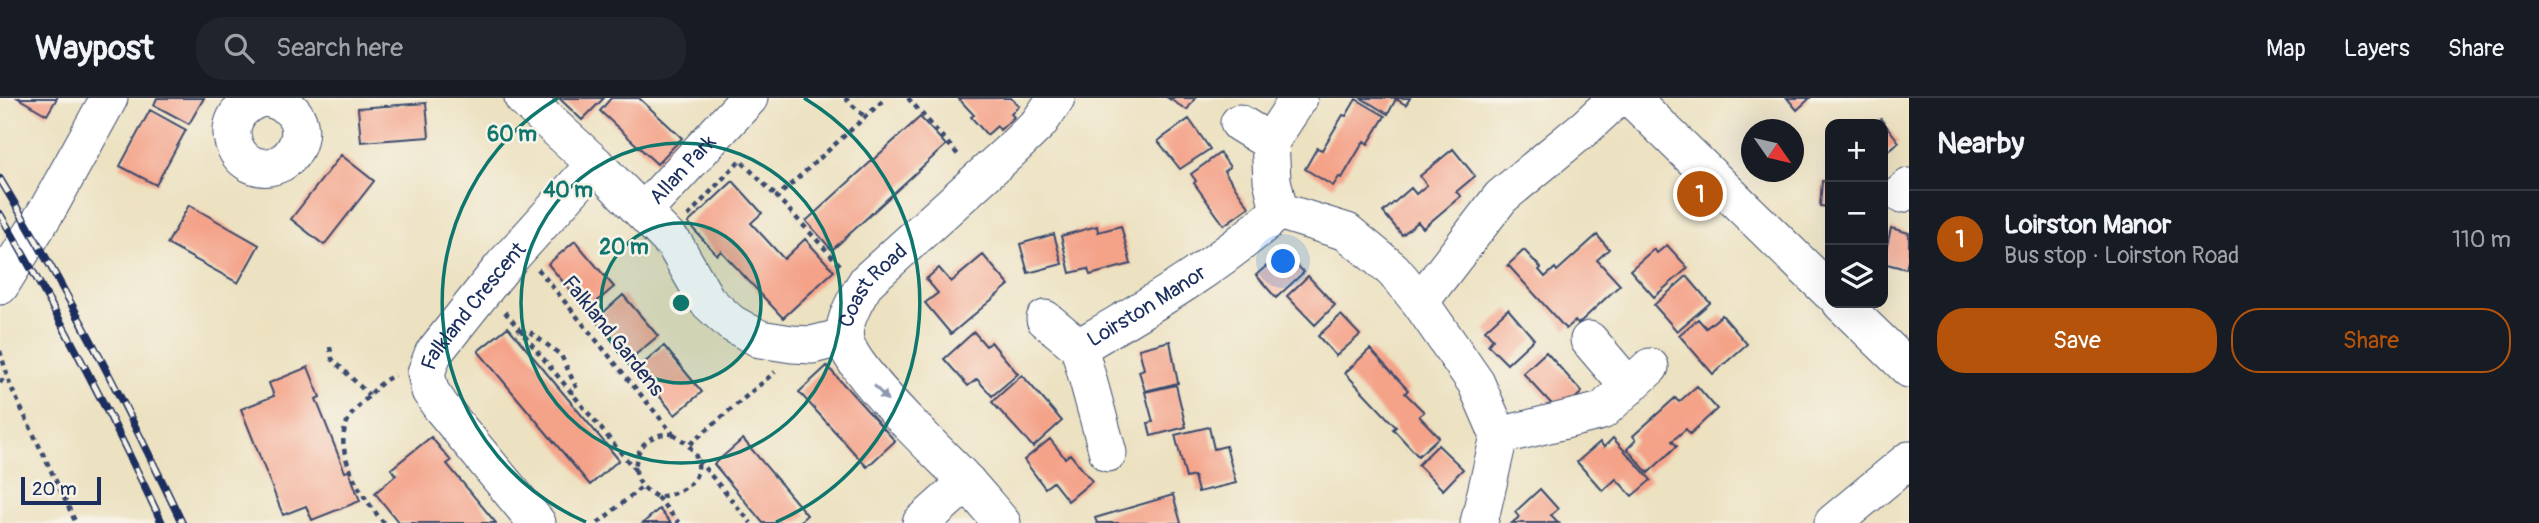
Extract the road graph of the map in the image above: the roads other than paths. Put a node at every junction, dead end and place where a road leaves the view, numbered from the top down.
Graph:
1 (109, 98) edge
2 (523, 98) edge
3 (749, 98) edge
4 (1056, 98) edge
5 (1299, 98) edge
6 (1616, 98) edge
7 (1631, 98) edge
8 (1239, 123) dead end
9 (1270, 142) junction
10 (595, 164) junction
11 (1279, 211) junction
12 (655, 225) junction
13 (0, 286) edge
14 (1825, 287) edge
15 (1420, 302) junction
16 (1846, 308) edge
17 (1045, 319) dead end
18 (844, 337) junction
19 (1589, 340) dead end
20 (1079, 347) junction
21 (1909, 369) edge
22 (1499, 436) junction
23 (1108, 453) dead end
24 (1909, 460) edge
25 (967, 482) junction
26 (537, 523) edge
27 (921, 523) edge
28 (1002, 523) edge
29 (1479, 523) edge
30 (1833, 523) edge

1 - 13 street
2 - 10 street
3 - 12 street, Allan Park
4 - 18 street, Coast Road
5 - 9 street
6 - 15 street
7 - 14 street
8 - 9 street
9 - 11 street
10 - 12 street
10 - 26 street, Falkland Crescent
11 - 15 street
11 - 20 street, Loirston Manor
12 - 18 street
15 - 22 street
16 - 21 street
17 - 20 street, Loirston Manor
18 -> 25 street, Coast Road
19 - 22 street
20 - 23 street, Loirston Manor
22 - 29 street
24 - 30 street
25 - 27 street
25 - 28 street, Coast Road

